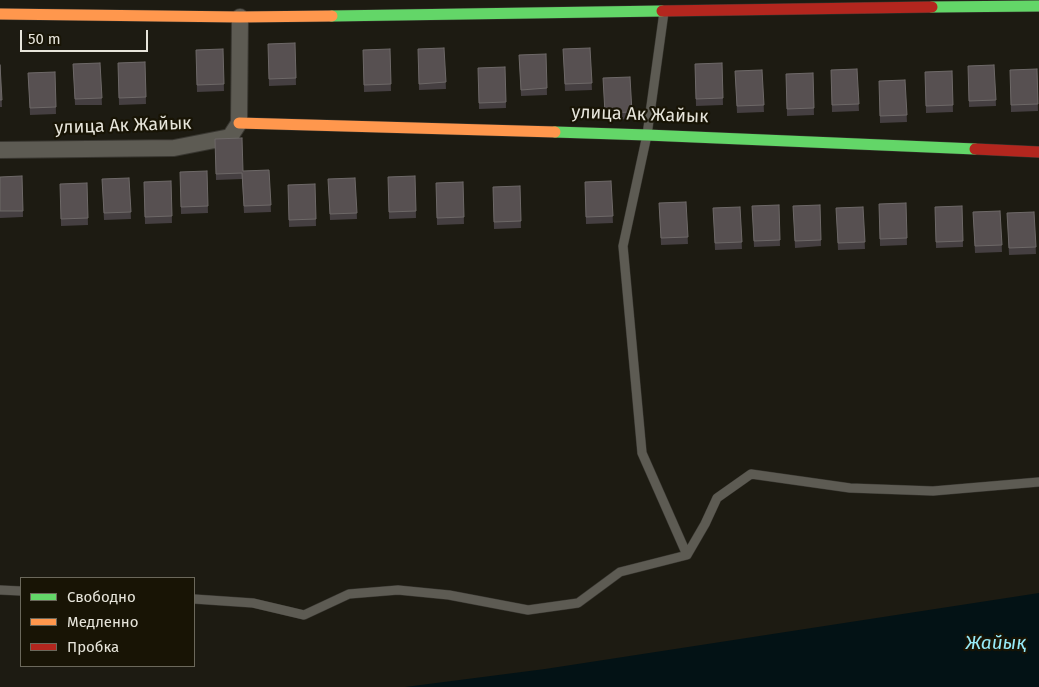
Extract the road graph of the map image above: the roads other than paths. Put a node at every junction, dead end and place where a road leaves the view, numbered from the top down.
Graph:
1 (743, 5) edge
2 (1039, 6) edge
3 (200, 8) edge
4 (664, 12) junction
5 (0, 14) edge
6 (240, 17) junction
7 (239, 123) junction
8 (646, 135) junction
9 (0, 150) edge
10 (1039, 152) edge
11 (1039, 482) edge
12 (687, 555) junction
13 (0, 590) edge
14 (20, 591) edge
15 (195, 599) edge

1 - 2 street
1 - 4 street
3 - 5 street
3 - 6 street
4 - 6 street
4 - 8 lane
6 - 7 street
7 - 8 street, улица Ак Жайык
7 - 9 street, улица Ак Жайык
8 - 10 street, улица Ак Жайык
8 - 12 lane
11 - 12 lane
12 - 15 lane
13 - 14 lane

